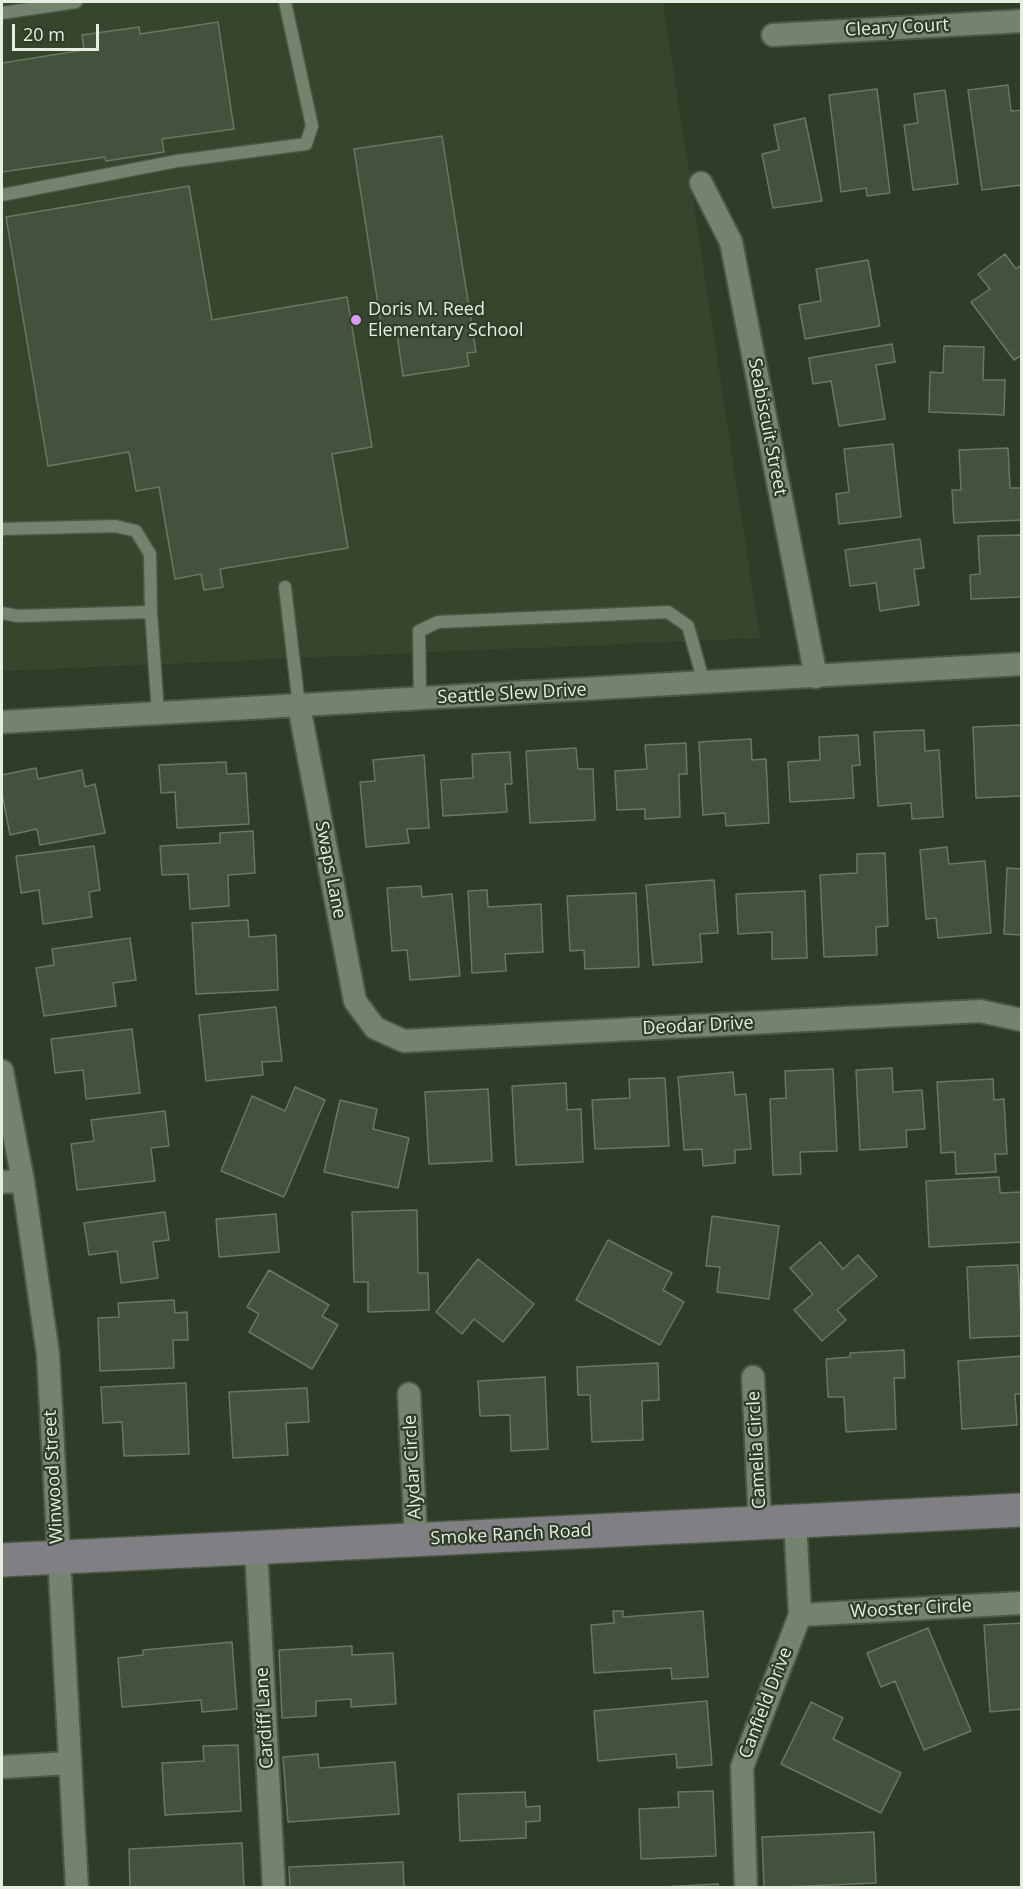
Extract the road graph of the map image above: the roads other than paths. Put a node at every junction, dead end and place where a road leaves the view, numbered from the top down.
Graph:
1 (76, 2) edge
2 (285, 2) edge
3 (2, 13) edge
4 (1022, 21) edge
5 (773, 35) dead end
6 (701, 183) dead end
7 (2, 195) edge
8 (2, 529) edge
9 (285, 587) dead end
10 (151, 612) junction
11 (2, 613) edge
12 (1022, 664) edge
13 (816, 677) junction
14 (704, 683) junction
15 (420, 699) junction
16 (299, 706) junction
17 (158, 713) junction
18 (2, 722) edge
19 (1022, 1020) edge
20 (375, 1028) joint
21 (2, 1071) edge
22 (12, 1181) edge
23 (753, 1377) dead end
24 (409, 1394) dead end
25 (1022, 1510) edge
26 (795, 1521) junction
27 (760, 1523) junction
28 (416, 1540) junction
29 (256, 1548) junction
30 (58, 1558) junction
31 (2, 1560) edge
32 (1022, 1603) edge
33 (800, 1615) junction
34 (70, 1763) junction
35 (2, 1767) edge
36 (77, 1887) edge
37 (274, 1887) edge
38 (746, 1887) edge

1 - 3 lane
2 - 7 lane
4 - 5 street, Cleary Court
6 - 13 street, Seabiscuit Street
8 - 10 lane
9 - 16 lane
10 - 11 lane
10 - 17 lane
12 - 13 street, Seattle Slew Drive
13 - 14 street, Seattle Slew Drive
14 - 15 street, Seattle Slew Drive
14 - 15 lane
15 - 16 street, Seattle Slew Drive
16 - 17 street, Seattle Slew Drive
16 - 20 street, Swaps Lane
17 - 18 street, Seattle Slew Drive
19 - 20 street, Deodar Drive
21 - 22 street, Winwood Street
22 - 30 street, Winwood Street
23 - 27 street, Camelia Circle
24 - 28 street, Alydar Circle
25 - 26 main road, Smoke Ranch Road
26 - 27 main road, Smoke Ranch Road
26 - 33 street, Canfield Drive
27 - 28 main road, Smoke Ranch Road
28 - 29 main road, Smoke Ranch Road
29 - 30 main road, Smoke Ranch Road
29 - 37 street, Cardiff Lane
30 - 31 main road, Smoke Ranch Road
30 - 34 street, Winwood Street
32 - 33 street, Wooster Circle
33 - 38 street, Canfield Drive
34 - 35 street
34 - 36 street, Winwood Street

